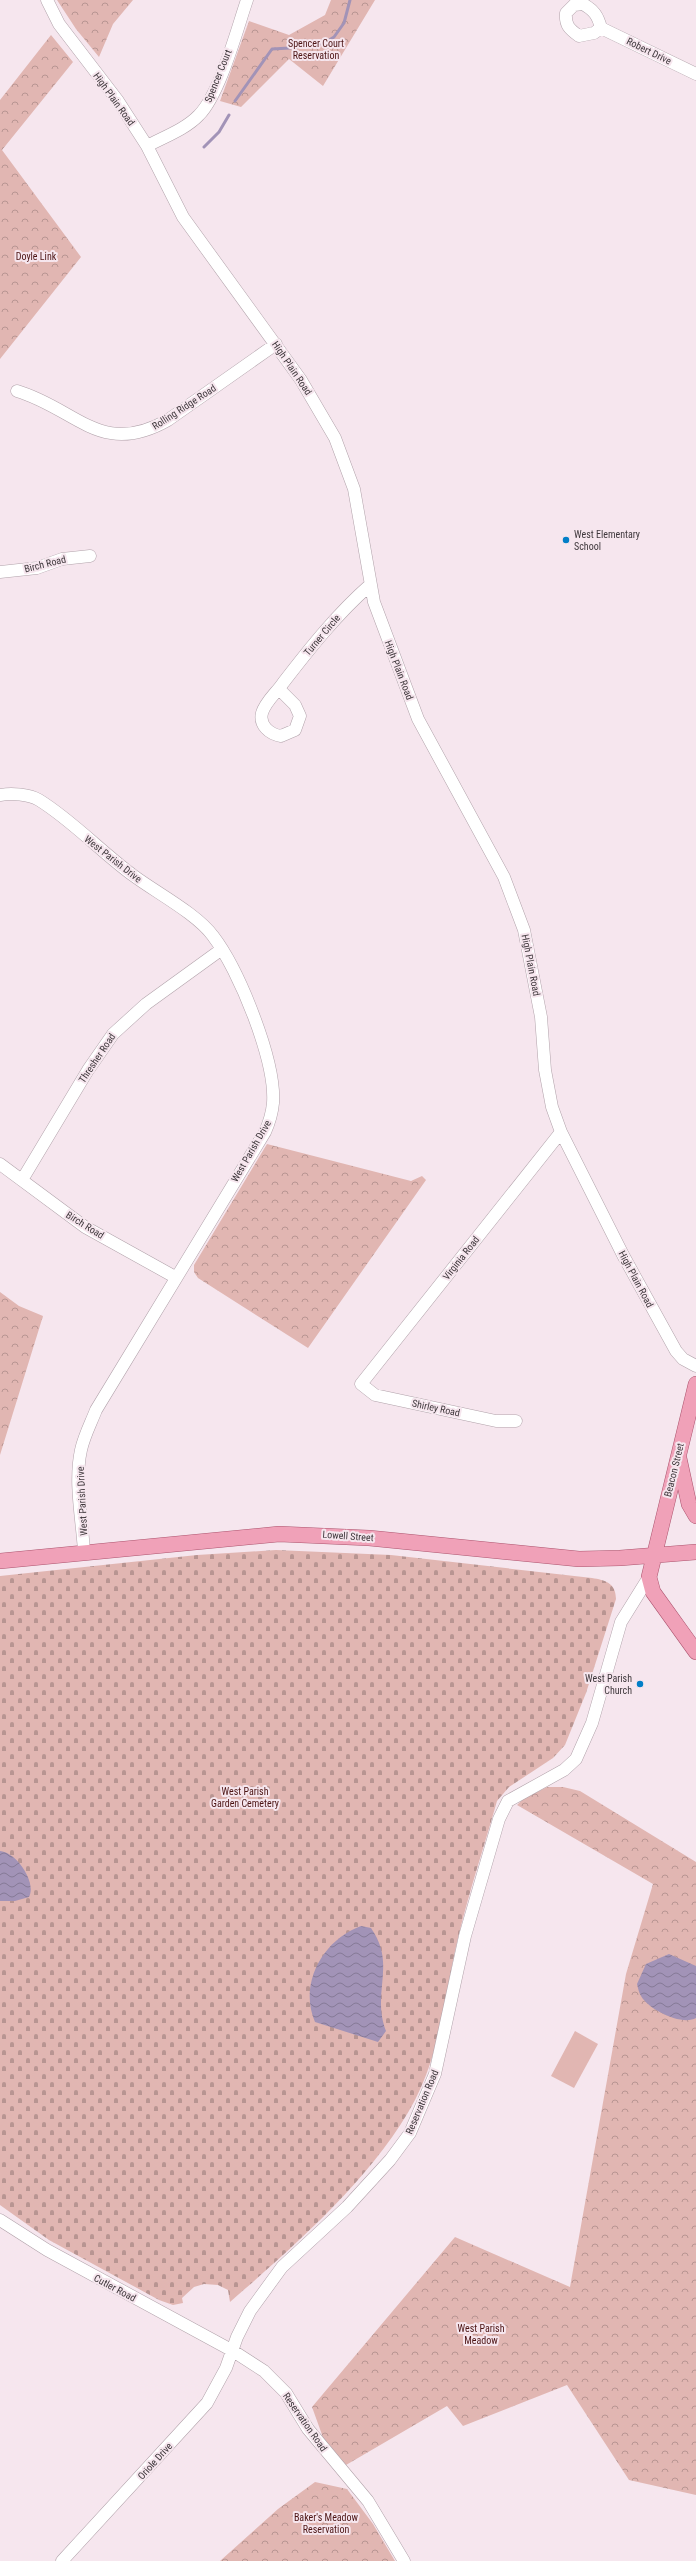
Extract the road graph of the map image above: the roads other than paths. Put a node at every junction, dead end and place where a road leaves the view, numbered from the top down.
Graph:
1 (47, 0) edge
2 (247, 0) edge
3 (601, 28) dead end
4 (696, 74) edge
5 (147, 146) junction
6 (276, 344) junction
7 (17, 392) dead end
8 (90, 556) dead end
9 (0, 572) edge
10 (370, 585) junction
11 (279, 689) dead end
12 (0, 795) edge
13 (222, 949) junction
14 (561, 1132) junction
15 (0, 1164) edge
16 (22, 1180) junction
17 (175, 1277) junction
18 (696, 1366) edge
19 (361, 1384) joint
20 (696, 1384) edge
21 (516, 1421) dead end
22 (678, 1453) junction
23 (696, 1516) edge
24 (84, 1551) junction
25 (696, 1552) edge
26 (653, 1556) junction
27 (0, 1561) edge
28 (649, 1577) junction
29 (696, 1652) edge
30 (0, 2220) edge
31 (233, 2350) junction
32 (62, 2561) edge
33 (404, 2561) edge

1 - 5 street, High Plain Road
2 - 5 street, Spencer Court
3 - 4 street, Robert Drive
5 - 6 street, High Plain Road
6 - 7 street, Rolling Ridge Road
6 - 10 street, High Plain Road
8 - 9 street, Birch Road
10 - 11 street, Turner Circle
10 - 14 street, High Plain Road
12 - 13 street, West Parish Drive
13 - 16 street, Thresher Road
13 - 17 street, West Parish Drive
14 - 18 street, High Plain Road
14 - 19 street, Virginia Road
15 - 16 street, Birch Road
16 - 17 street, Birch Road
17 - 24 street, West Parish Drive
19 - 21 street, Shirley Road
20 - 22 main road, Beacon Street
22 - 23 main road
22 - 26 main road, Beacon Street
24 - 26 main road, Lowell Street
24 - 27 main road, Lowell Street
25 - 26 main road, Lowell Street
26 - 28 main road, Beacon Street
28 - 29 main road
28 - 31 street, Reservation Road
30 - 31 street, Cutler Road
31 - 32 street, Oriole Drive
31 - 33 street, Reservation Road

